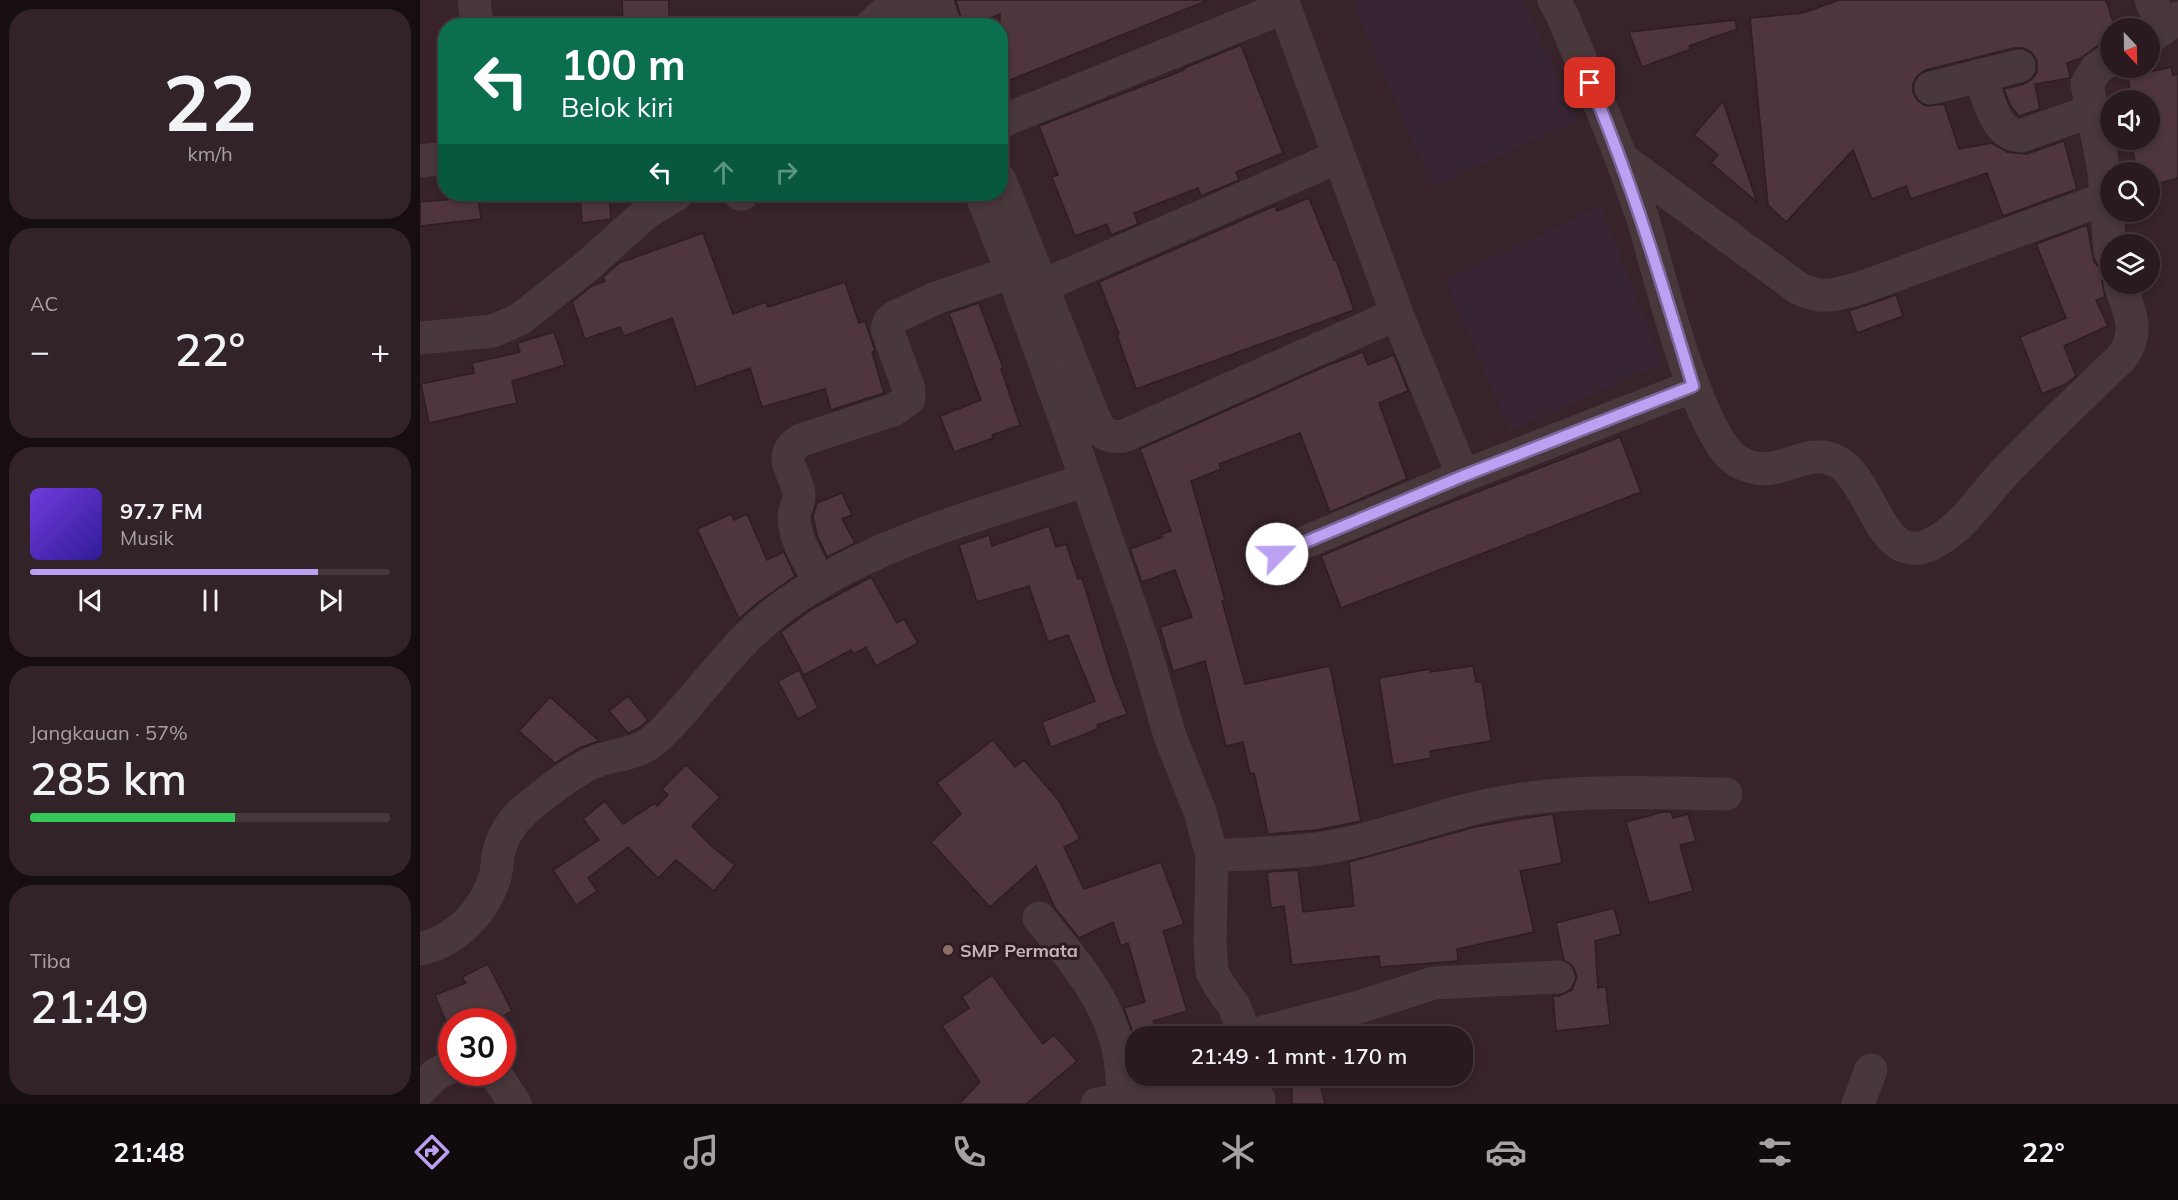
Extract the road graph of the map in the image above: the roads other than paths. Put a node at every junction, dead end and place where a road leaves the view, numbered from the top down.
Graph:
1 (474, 0) edge
2 (898, 0) edge
3 (907, 0) edge
4 (936, 0) edge
5 (1554, 0) edge
6 (1283, 3) edge
7 (476, 18) edge
8 (879, 18) edge
9 (914, 18) edge
10 (942, 18) edge
11 (2019, 66) dead end
12 (2100, 66) edge
13 (1980, 75) junction
14 (1930, 88) dead end
15 (2091, 111) junction
16 (1008, 119) edge
17 (1338, 157) junction
18 (438, 159) edge
19 (1622, 159) junction
20 (420, 161) edge
21 (2100, 162) edge
22 (1008, 200) edge
23 (984, 201) edge
24 (2100, 201) edge
25 (641, 203) edge
26 (1012, 272) junction
27 (1042, 286) junction
28 (2124, 294) edge
29 (1397, 314) junction
30 (420, 338) edge
31 (1693, 386) junction
32 (1463, 476) junction
33 (1086, 480) junction
34 (1277, 554) dead end
35 (820, 582) junction
36 (1725, 794) dead end
37 (1212, 856) junction
38 (1039, 918) dead end
39 (420, 949) edge
40 (1558, 977) dead end
41 (1243, 1026) edge
42 (1286, 1026) edge
43 (1871, 1070) dead end
44 (438, 1073) edge
45 (503, 1086) edge
46 (420, 1090) edge
47 (1258, 1093) edge
48 (1111, 1102) edge
49 (515, 1104) edge
50 (1858, 1104) edge

1 - 7 street
2 - 8 street
3 - 9 street
4 - 10 street
5 - 19 street
6 - 16 street
6 - 17 street
11 - 13 street
12 - 15 street
13 - 14 street
13 - 15 street
15 - 21 street
17 - 27 street
17 - 29 street
18 - 20 street
19 - 24 street
19 - 31 street
22 - 27 street
23 - 26 street
25 - 30 street
26 - 33 street
26 - 35 street
27 - 29 street
28 - 31 street
29 - 32 street
31 - 32 street
32 - 34 street
33 - 35 street
33 - 37 street
35 - 39 street
36 - 37 street
37 - 41 street
38 - 48 street
40 - 42 street
43 - 50 street
44 - 46 street
45 - 49 street
47 - 48 street

